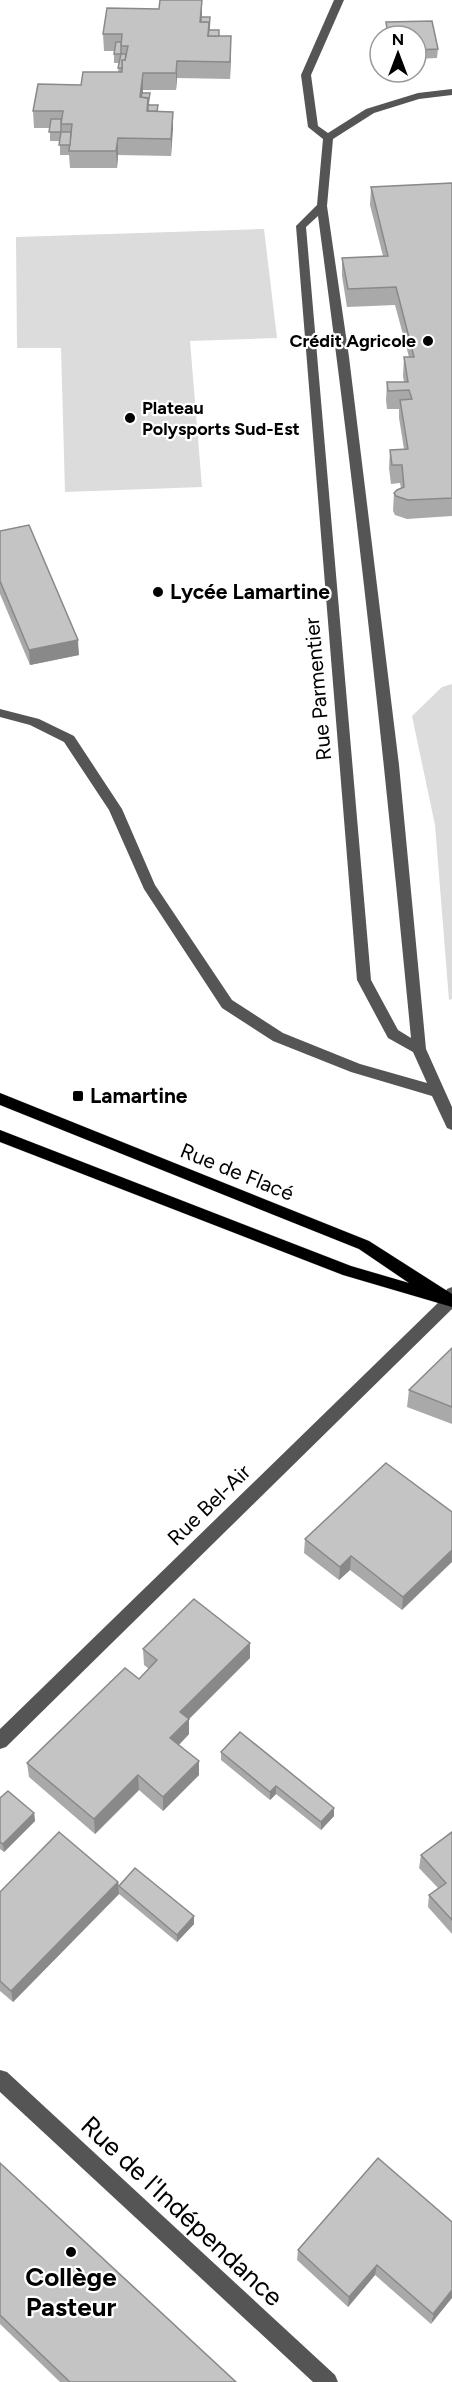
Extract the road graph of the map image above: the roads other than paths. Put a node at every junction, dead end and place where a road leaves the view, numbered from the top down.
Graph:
1 (339, 0) edge
2 (452, 92) edge
3 (328, 138) junction
4 (322, 206) junction
5 (0, 712) edge
6 (419, 1049) junction
7 (439, 1092) junction
8 (0, 1099) edge
9 (452, 1124) edge
10 (0, 1136) edge
11 (451, 1298) edge
12 (0, 1741) edge
13 (0, 2079) edge
14 (328, 2382) edge

1 - 3 street
2 - 3 street
3 - 4 street
4 - 6 street
4 - 6 street, Rue Parmentier
5 - 7 street
6 - 7 street
7 - 9 street
8 - 11 main road, Rue de Flacé
10 - 11 main road
11 - 12 street, Rue Bel-Air
13 - 14 street, Rue de l'Indépendance

